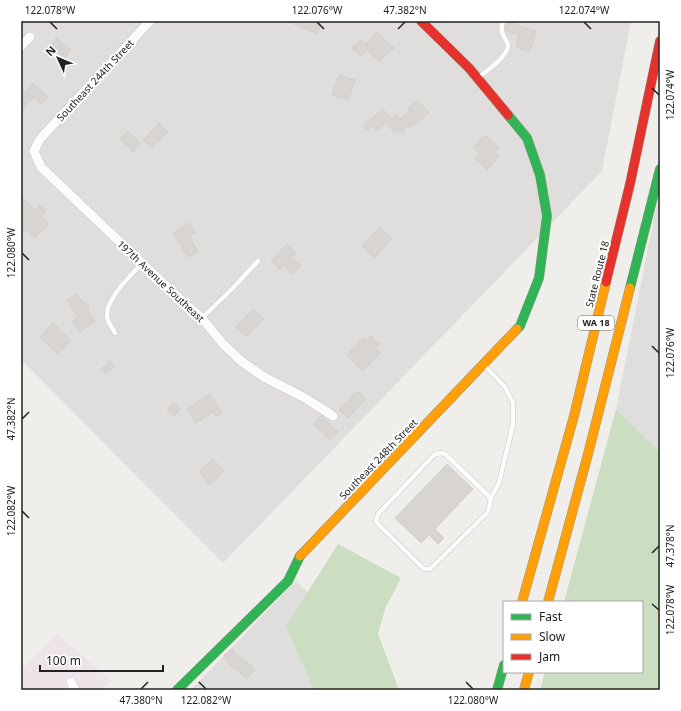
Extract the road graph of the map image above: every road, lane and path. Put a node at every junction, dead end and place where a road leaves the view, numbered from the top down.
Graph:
1 (150, 21) edge
2 (421, 21) edge
3 (503, 21) edge
4 (30, 37) dead end
5 (660, 41) edge
6 (21, 46) edge
7 (478, 79) junction
8 (40, 139) joint
9 (660, 169) edge
10 (258, 261) dead end
11 (142, 263) junction
12 (202, 318) junction
13 (115, 333) dead end
14 (484, 364) junction
15 (333, 416) dead end
16 (491, 498) junction
17 (522, 601) edge
18 (548, 601) edge
19 (503, 669) edge
20 (529, 673) edge
21 (177, 690) edge
22 (497, 690) edge
23 (524, 690) edge

1 - 8 street, Southeast 244th Street
2 - 7 main road, Southeast 248th Street
3 - 7 lane
4 - 6 street
5 - 17 main road, State Route 18 / WA 18
7 - 14 main road, Southeast 248th Street
8 - 11 street, 197th Avenue Southeast
9 - 18 main road, WA 18
10 - 12 lane
11 - 12 street, 197th Avenue Southeast
11 - 13 lane
12 - 15 street, 197th Avenue Southeast
14 - 16 lane
14 - 21 main road, Southeast 248th Street
16 - 16 lane
19 - 22 main road
20 - 23 main road

